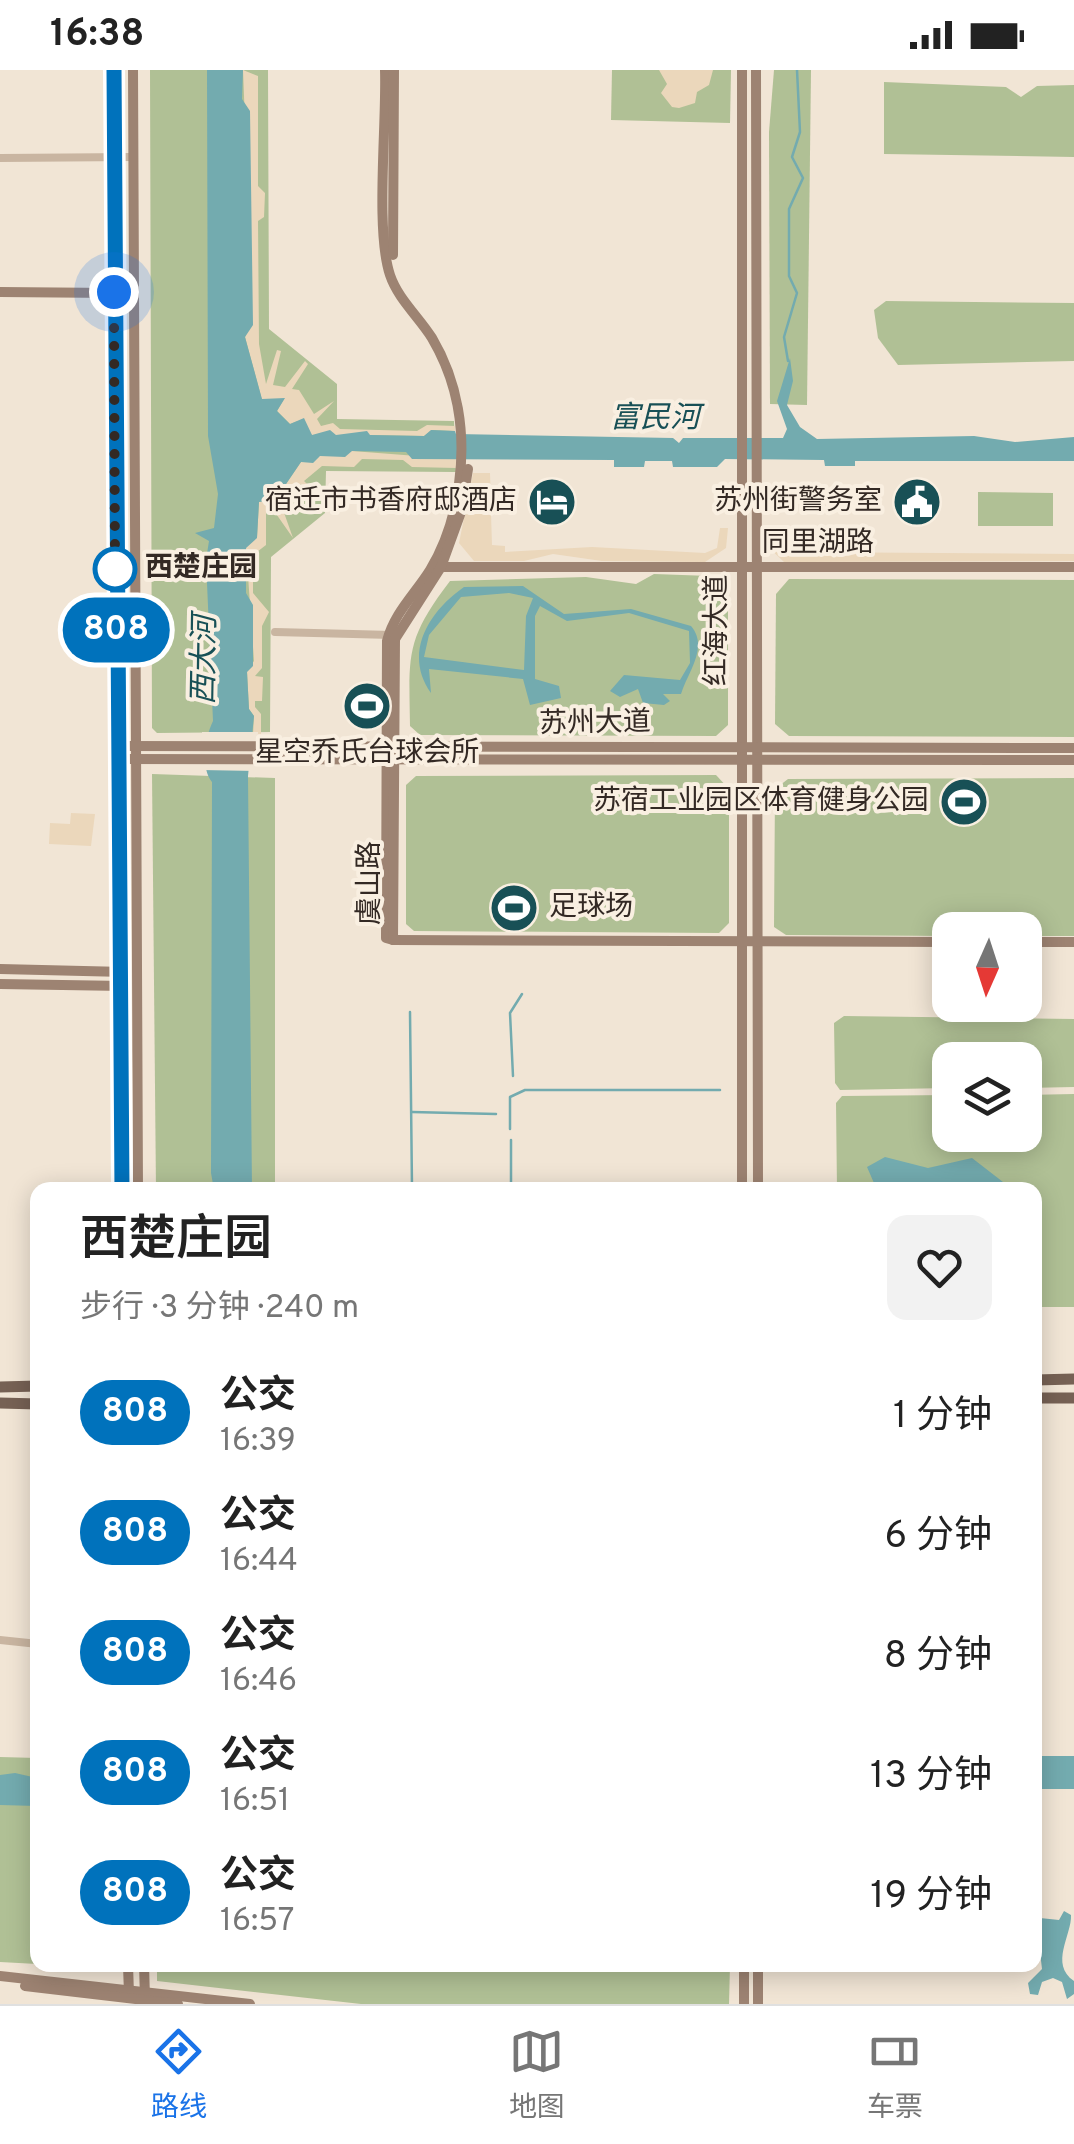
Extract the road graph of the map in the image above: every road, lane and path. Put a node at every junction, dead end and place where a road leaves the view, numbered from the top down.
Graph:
1 (114, 70) edge
2 (132, 70) edge
3 (386, 70) edge
4 (394, 70) edge
5 (742, 70) edge
6 (756, 70) edge
7 (115, 157) junction
8 (133, 157) junction
9 (0, 158) edge
10 (0, 292) edge
11 (114, 292) junction
12 (463, 415) junction
13 (465, 460) junction
14 (740, 566) junction
15 (756, 566) junction
16 (441, 567) junction
17 (1074, 568) edge
18 (275, 632) dead end
19 (393, 635) junction
20 (136, 746) junction
21 (1074, 748) edge
22 (741, 751) junction
23 (757, 751) junction
24 (117, 752) junction
25 (197, 753) junction
26 (391, 755) junction
27 (136, 758) junction
28 (1074, 760) edge
29 (742, 941) junction
30 (758, 941) junction
31 (932, 942) edge
32 (1042, 942) edge
33 (1074, 942) edge
34 (0, 969) edge
35 (120, 972) junction
36 (136, 973) junction
37 (0, 984) edge
38 (121, 986) junction
39 (136, 987) junction
40 (122, 1182) edge
41 (138, 1182) edge
42 (742, 1182) edge
43 (758, 1182) edge
44 (1074, 1379) edge
45 (1042, 1380) edge
46 (0, 1386) edge
47 (30, 1386) edge
48 (1042, 1398) edge
49 (1074, 1398) edge
50 (0, 1403) edge
51 (30, 1404) edge
52 (0, 1640) edge
53 (30, 1643) edge
54 (128, 1972) edge
55 (144, 1972) edge
56 (744, 1972) edge
57 (758, 1972) edge
58 (0, 1980) edge
59 (129, 1998) edge
60 (145, 1999) edge
61 (178, 2004) edge
62 (250, 2004) edge
63 (744, 2004) edge
64 (758, 2004) edge

1 - 7 street
2 - 8 street
3 - 12 street
4 - 12 street
5 - 14 street, 红海大道
6 - 15 street, 红海大道
7 - 8 street
7 - 9 street
7 - 11 street
8 - 20 street
10 - 11 street
11 - 24 street
12 - 13 street
13 - 16 street
13 - 19 street
14 - 15 street, 同里湖路
14 - 16 street, 同里湖路
14 - 22 street, 红海大道
15 - 17 street, 同里湖路
15 - 23 street, 红海大道
16 - 19 street
18 - 19 street
19 - 26 street, 虞山路
20 - 24 street, 苏州大道
20 - 25 street, 苏州大道
20 - 27 street
21 - 23 street, 苏州大道
22 - 23 street, 苏州大道
22 - 26 street, 苏州大道
22 - 29 street, 红海大道
23 - 28 street, 苏州大道
23 - 30 street, 红海大道
24 - 27 street, 苏州大道
24 - 35 street
25 - 26 street, 苏州大道
25 - 26 street, 苏州大道
25 - 27 street, 苏州大道
26 - 29 street, 虞山路
27 - 36 street
29 - 30 street
29 - 42 street, 红海大道
30 - 31 street
30 - 43 street, 红海大道
32 - 33 street
34 - 35 street
35 - 36 street
35 - 38 street
36 - 39 street
37 - 38 street
38 - 39 street
38 - 40 street
39 - 41 street
44 - 45 main road
46 - 47 main road
48 - 49 main road
50 - 51 main road
52 - 53 street
54 - 59 street
55 - 60 street
56 - 63 street
57 - 64 street
58 - 59 street
59 - 60 street
60 - 61 street
60 - 62 street

